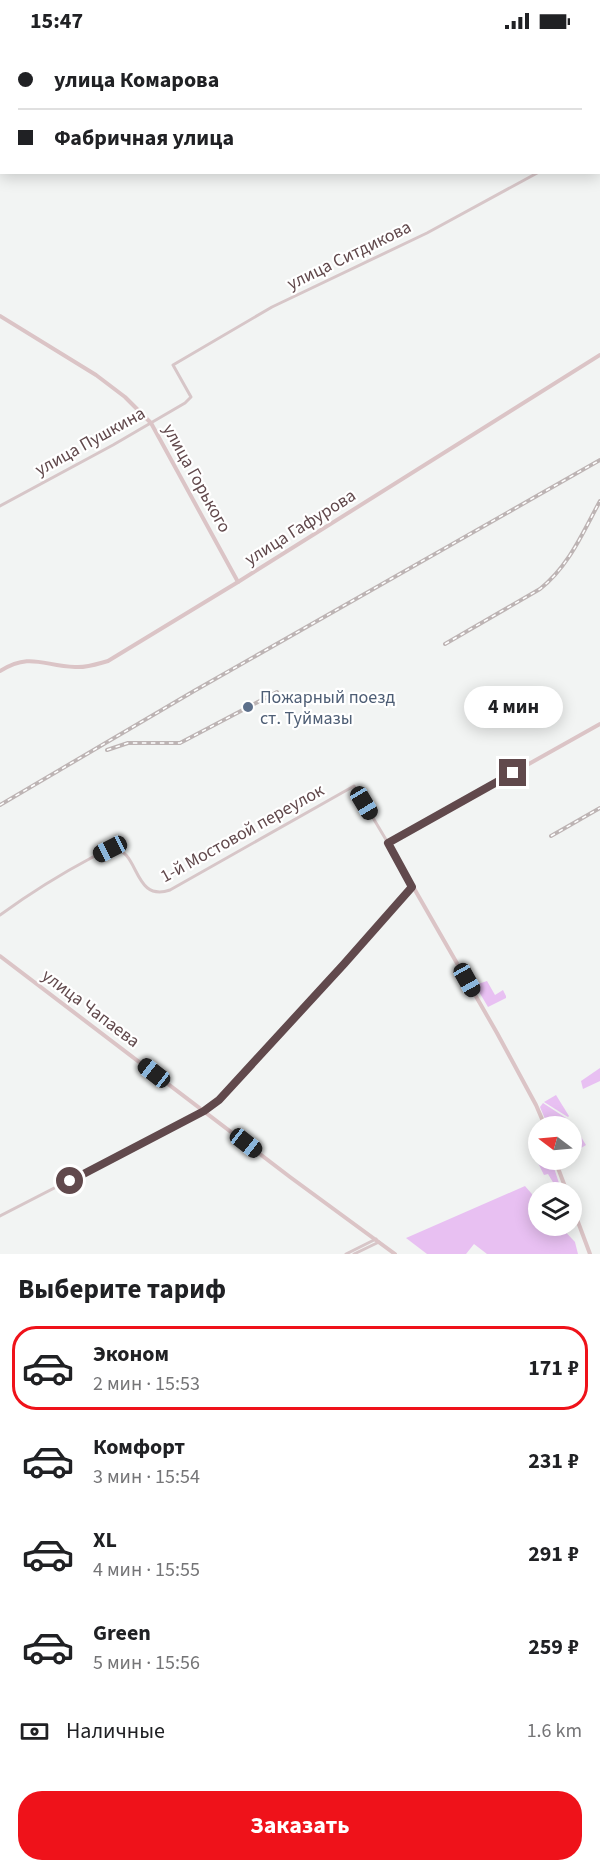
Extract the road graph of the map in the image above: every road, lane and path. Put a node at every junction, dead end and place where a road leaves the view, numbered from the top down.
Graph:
1 (535, 174) edge
2 (0, 316) edge
3 (600, 356) edge
4 (191, 397) joint
5 (151, 423) junction
6 (0, 506) edge
7 (238, 582) junction
8 (0, 671) edge
9 (600, 724) edge
10 (388, 843) junction
11 (412, 887) junction
12 (0, 915) edge
13 (0, 956) edge
14 (204, 1111) junction
15 (541, 1116) edge
16 (0, 1216) edge
17 (582, 1233) edge
18 (377, 1241) junction
19 (346, 1254) edge
20 (354, 1254) edge
21 (395, 1254) edge
22 (590, 1254) edge

1 - 4 street, улица Ситдикова
2 - 5 main road, улица Горького
3 - 7 main road, улица Гафурова
4 - 5 street, улица Пушкина
5 - 6 street, улица Пушкина
5 - 7 main road, улица Горького
7 - 8 main road, улица Гафурова
9 - 10 main road
10 - 11 main road
10 - 12 street, 1-й Мостовой переулок
11 - 14 street
11 - 15 main road
13 - 14 main road, улица Чапаева
14 - 16 street
14 - 18 main road, улица Чапаева
17 - 22 main road
18 - 19 street
18 - 20 street
18 - 21 main road, улица Чапаева

